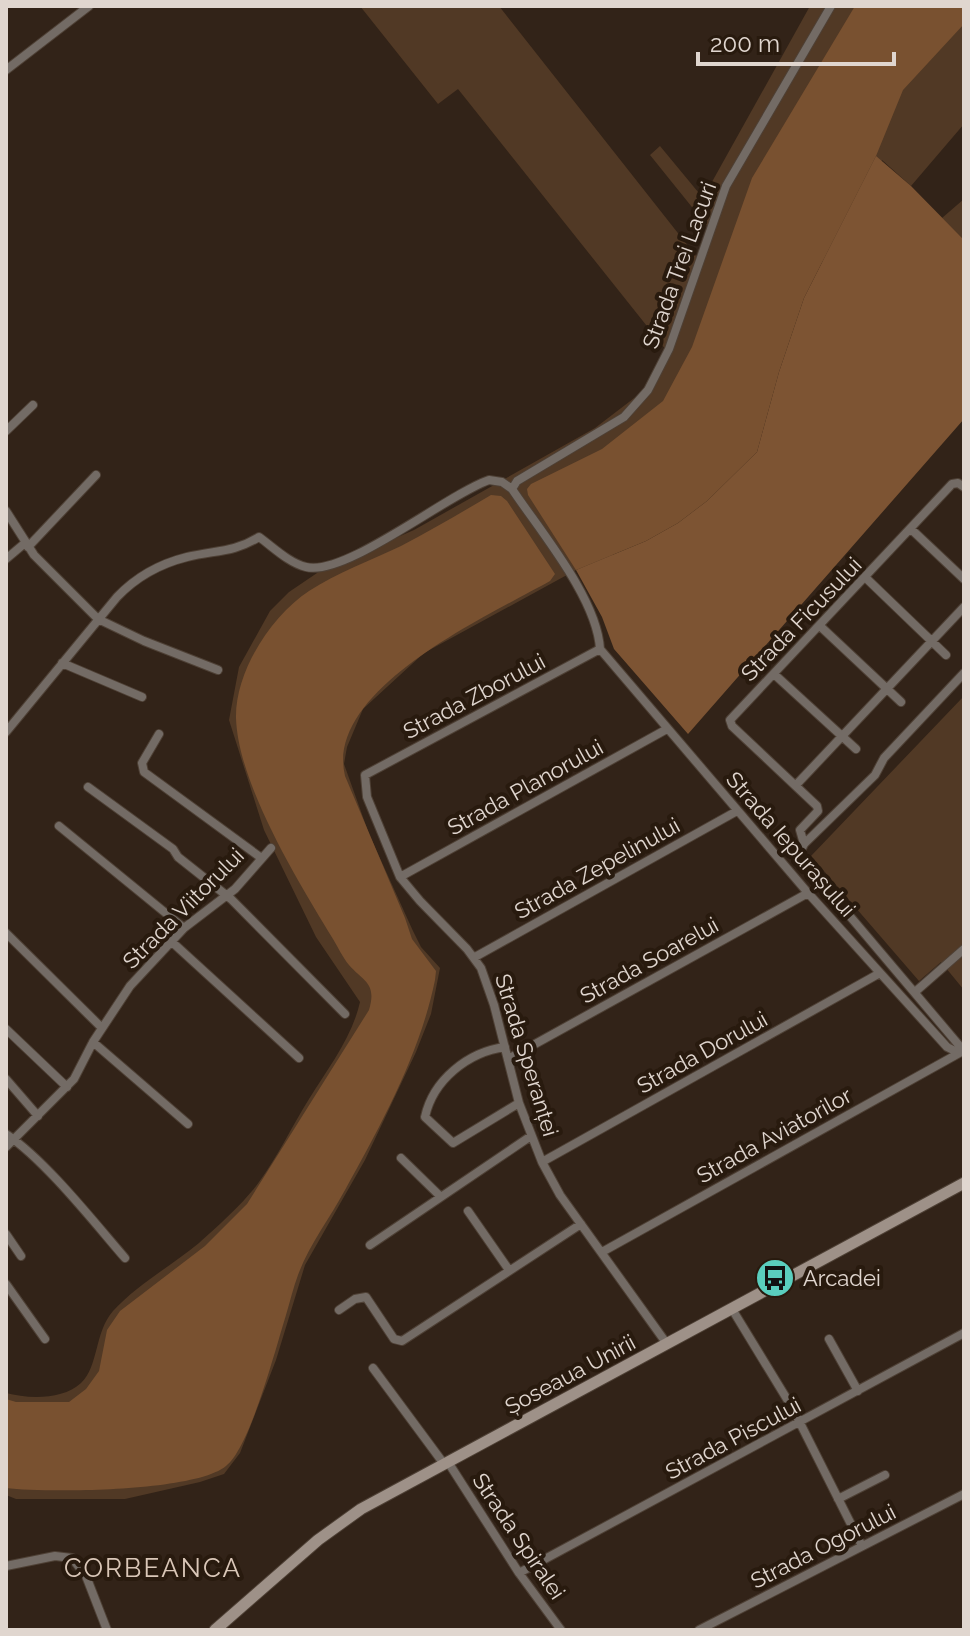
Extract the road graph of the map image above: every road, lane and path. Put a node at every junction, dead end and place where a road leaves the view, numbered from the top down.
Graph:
1 (89, 6) edge
2 (831, 6) edge
3 (6, 70) edge
4 (33, 405) dead end
5 (6, 431) edge
6 (96, 475) dead end
7 (964, 487) edge
8 (512, 489) junction
9 (6, 511) edge
10 (911, 529) junction
11 (27, 545) junction
12 (6, 559) edge
13 (866, 578) junction
14 (964, 579) edge
15 (964, 607) edge
16 (98, 619) junction
17 (820, 626) junction
18 (932, 642) junction
19 (600, 649) junction
20 (946, 655) dead end
21 (62, 663) junction
22 (218, 670) dead end
23 (964, 673) edge
24 (774, 674) junction
25 (888, 690) junction
26 (142, 697) dead end
27 (901, 702) dead end
28 (667, 729) junction
29 (6, 732) edge
30 (159, 734) dead end
31 (842, 737) junction
32 (856, 749) dead end
33 (365, 775) joint
34 (796, 785) junction
35 (88, 787) dead end
36 (737, 811) junction
37 (59, 826) dead end
38 (802, 846) junction
39 (271, 848) dead end
40 (260, 857) junction
41 (400, 877) junction
42 (808, 893) junction
43 (226, 897) junction
44 (184, 928) junction
45 (6, 933) edge
46 (172, 942) junction
47 (964, 949) edge
48 (475, 957) junction
49 (880, 973) junction
50 (915, 992) junction
51 (345, 1014) dead end
52 (102, 1028) junction
53 (6, 1029) edge
54 (93, 1042) junction
55 (505, 1047) junction
56 (964, 1051) edge
57 (299, 1058) dead end
58 (508, 1059) junction
59 (6, 1079) edge
60 (67, 1087) junction
61 (519, 1103) junction
62 (38, 1116) junction
63 (188, 1124) dead end
64 (10, 1136) edge
65 (531, 1136) junction
66 (6, 1147) edge
67 (401, 1158) dead end
68 (542, 1162) junction
69 (964, 1183) edge
70 (441, 1197) junction
71 (468, 1211) dead end
72 (581, 1224) junction
73 (6, 1234) edge
74 (370, 1245) dead end
75 (602, 1252) junction
76 (21, 1256) dead end
77 (125, 1258) dead end
78 (509, 1270) junction
79 (6, 1275) edge
80 (6, 1284) edge
81 (23, 1299) dead end
82 (732, 1309) junction
83 (339, 1310) dead end
84 (964, 1333) edge
85 (45, 1339) dead end
86 (829, 1339) dead end
87 (667, 1344) junction
88 (373, 1368) dead end
89 (858, 1391) junction
90 (799, 1422) junction
91 (446, 1463) junction
92 (885, 1475) dead end
93 (964, 1494) edge
94 (838, 1499) junction
95 (862, 1546) junction
96 (6, 1566) edge
97 (519, 1573) junction
98 (220, 1628) edge
99 (107, 1630) edge
100 (561, 1630) edge
101 (699, 1630) edge

1 - 3 street
2 - 8 street, Strada Trei Lacuri
4 - 5 street
6 - 11 street
7 - 10 street, Strada Ficusului
8 - 16 street
8 - 19 street
9 - 11 street
10 - 13 street, Strada Ficusului
10 - 14 street
11 - 12 street
11 - 16 street
13 - 17 street, Strada Ficusului
13 - 18 street
15 - 18 street
16 - 21 street
16 - 22 street
17 - 24 street, Strada Ficusului
17 - 25 street
18 - 20 street
18 - 25 street
19 - 28 street, Strada Iepurașului
19 - 33 street, Strada Zborului
21 - 26 street
21 - 29 street
23 - 38 street
24 - 31 street
24 - 34 street, Strada Ficusului
25 - 27 street
25 - 31 street
28 - 36 street, Strada Iepurașului
28 - 41 street, Strada Planorului
30 - 40 street
31 - 32 street
31 - 34 street
33 - 41 street, Strada Speranței
34 - 38 street, Strada Ficusului
35 - 43 street
36 - 42 street, Strada Iepurașului
36 - 48 street, Strada Zepelinului
37 - 44 street
38 - 50 street, Strada Iepurașului
39 - 40 street, Strada Viitorului
40 - 43 street, Strada Viitorului
41 - 48 street, Strada Speranței
42 - 49 street, Strada Iepurașului
42 - 58 street, Strada Soarelui
43 - 44 street, Strada Viitorului
43 - 51 street
44 - 46 street, Strada Viitorului
45 - 52 street
46 - 52 street, Strada Viitorului
46 - 57 street
47 - 50 street
48 - 55 street, Strada Speranței
49 - 56 street, Strada Iepurașului
49 - 68 street, Strada Dorului
50 - 56 street, Strada Iepurașului
52 - 54 street, Strada Viitorului
53 - 60 street
54 - 60 street, Strada Viitorului
54 - 63 street
55 - 58 street, Strada Speranței
55 - 61 street
56 - 75 street, Strada Aviatorilor
58 - 61 street, Strada Speranței
59 - 62 street
60 - 62 street, Strada Viitorului
61 - 65 street, Strada Speranței
62 - 64 street, Strada Viitorului
64 - 66 street, Strada Viitorului
64 - 77 street
65 - 68 street, Strada Speranței
65 - 70 street
67 - 70 street
68 - 72 street, Strada Speranței
69 - 82 main road, Șoseaua Unirii
70 - 74 street
71 - 78 street
72 - 75 street, Strada Speranței
72 - 78 street
73 - 76 street
75 - 87 street, Strada Speranței
78 - 83 street
79 - 81 street
80 - 85 street
82 - 87 main road, Șoseaua Unirii
82 - 90 street
84 - 89 street, Strada Piscului
86 - 89 street
87 - 91 main road, Șoseaua Unirii
88 - 91 street, Strada Spiralei
89 - 90 street, Strada Piscului
90 - 94 street
90 - 97 street, Strada Piscului
91 - 97 street, Strada Spiralei
91 - 98 main road, Șoseaua Unirii
92 - 94 street
93 - 95 street, Strada Ogorului
94 - 95 street
95 - 101 street, Strada Ogorului
96 - 99 street
97 - 100 street, Strada Spiralei

